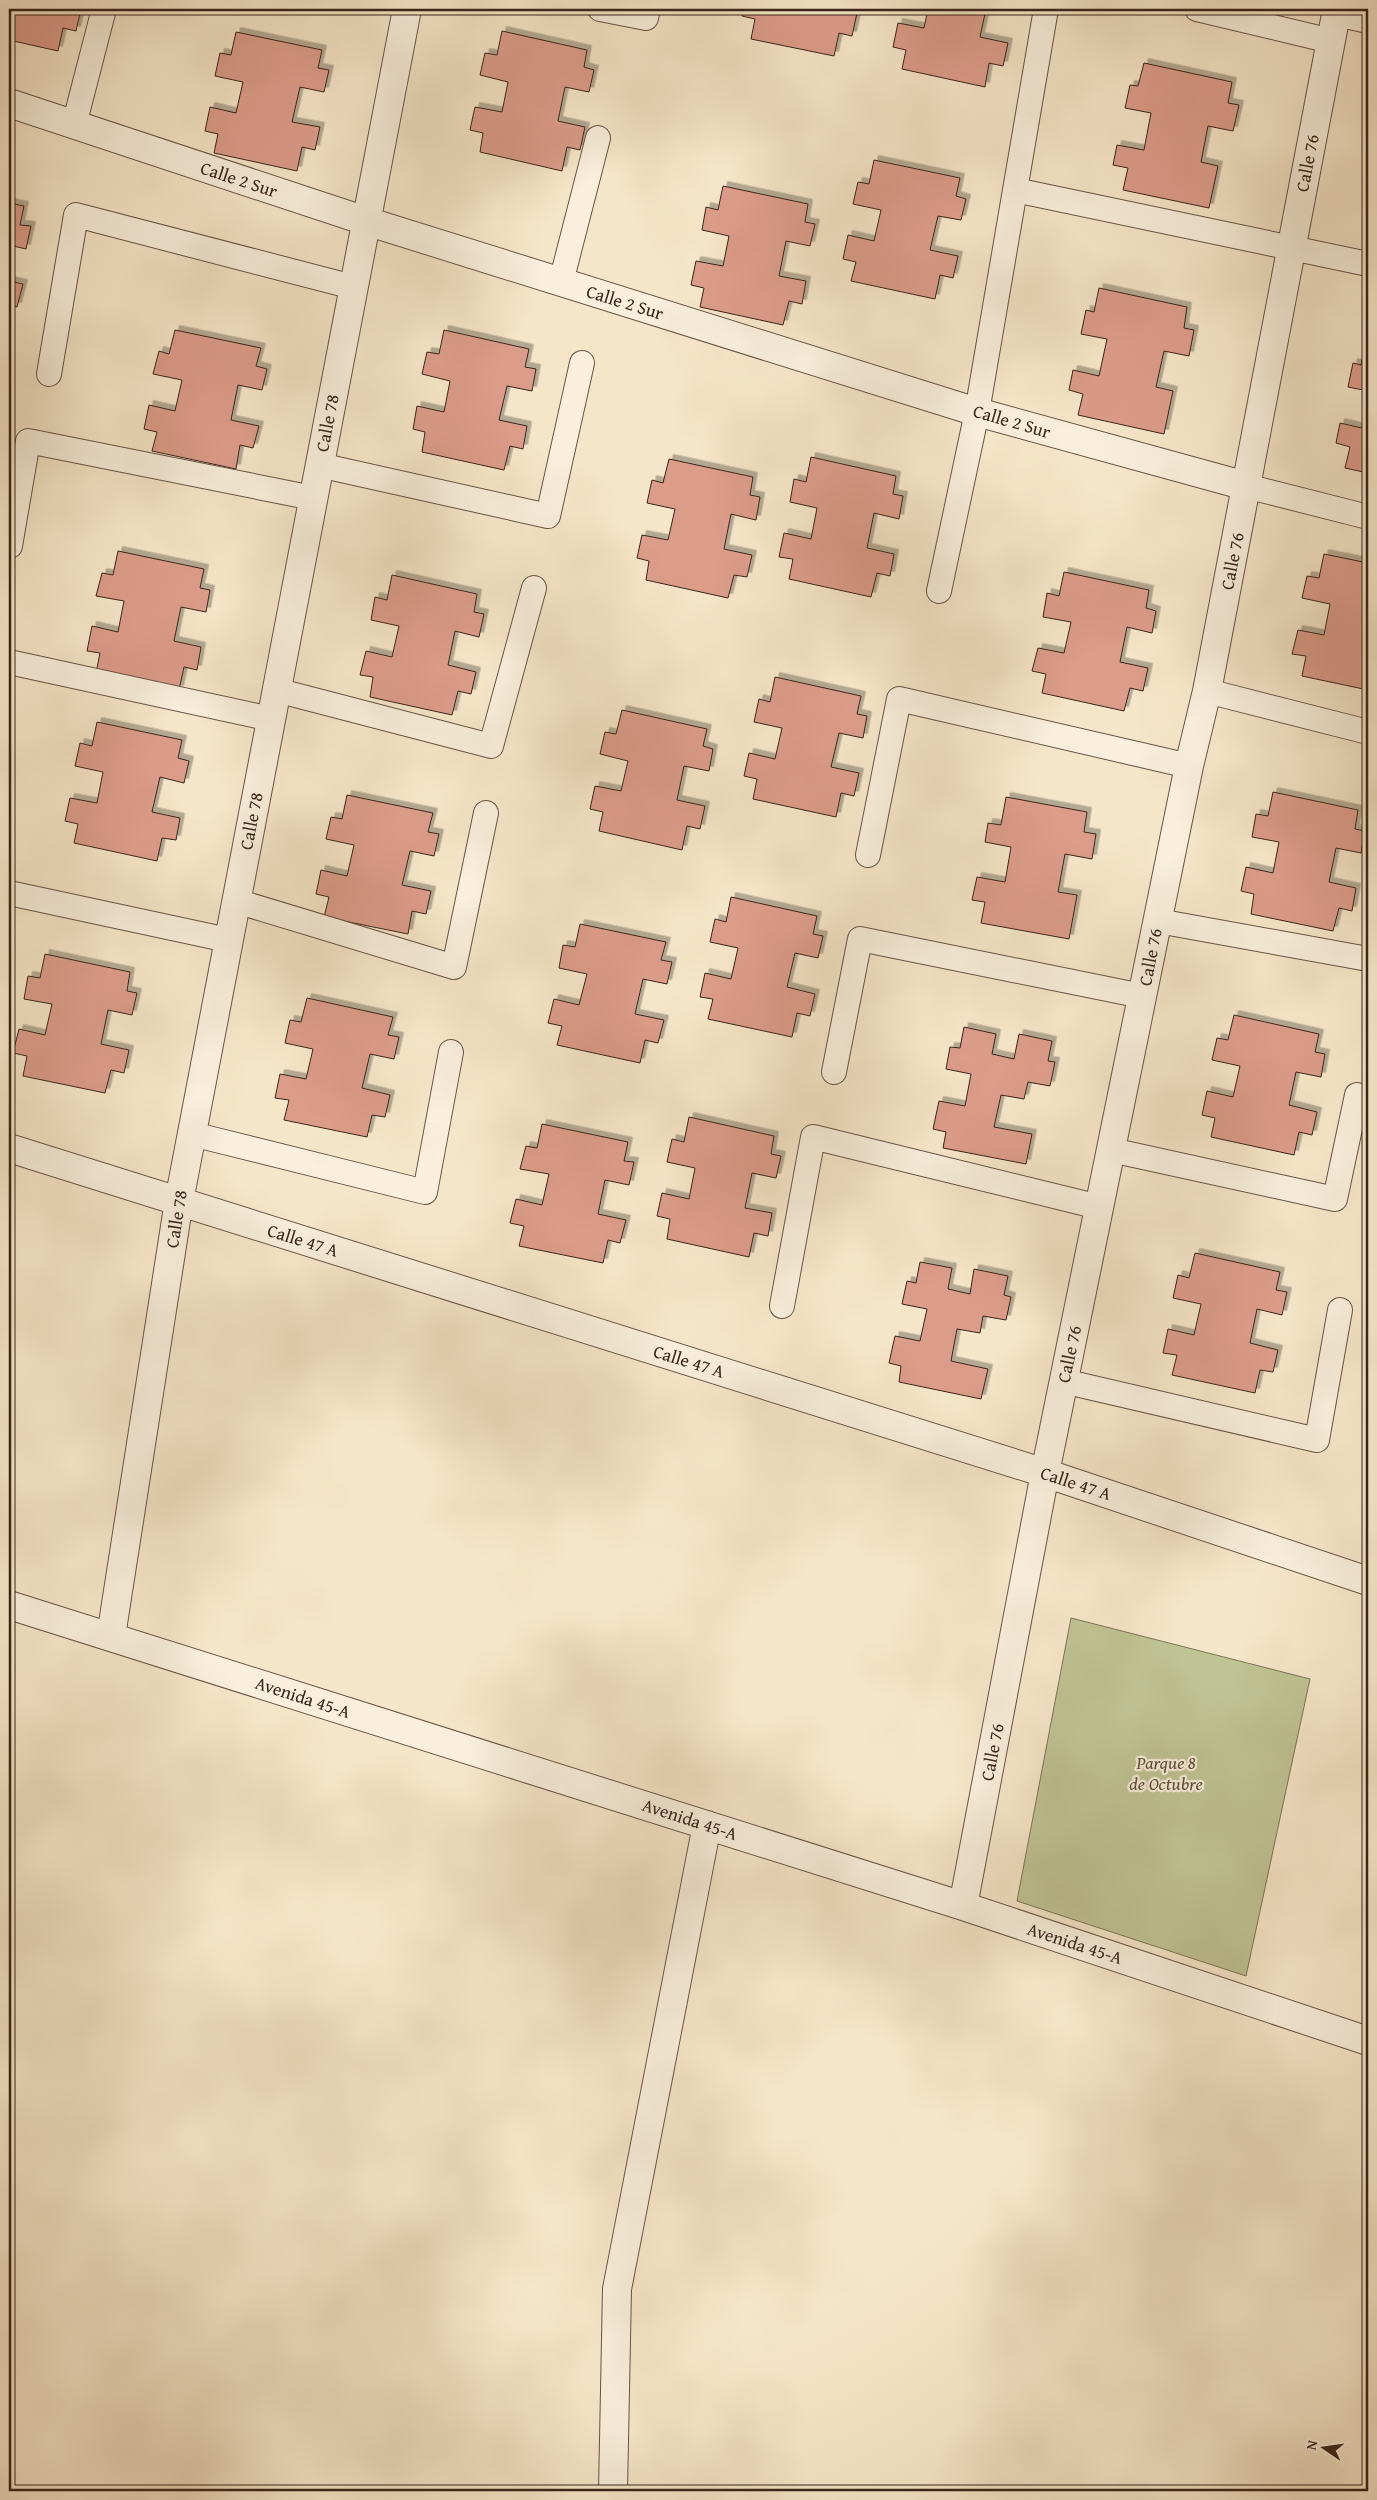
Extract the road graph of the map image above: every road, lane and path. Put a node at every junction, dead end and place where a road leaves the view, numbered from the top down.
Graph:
1 (104, 9) edge
2 (408, 9) edge
3 (600, 9) edge
4 (648, 9) edge
5 (1046, 9) edge
6 (1197, 9) edge
7 (1336, 11) edge
8 (1368, 21) edge
9 (1330, 41) junction
10 (9, 103) edge
11 (74, 125) junction
12 (598, 138) dead end
13 (1015, 190) junction
14 (366, 221) junction
15 (1291, 247) junction
16 (1368, 264) edge
17 (561, 282) junction
18 (353, 287) junction
19 (582, 364) dead end
20 (49, 374) dead end
21 (977, 412) junction
22 (319, 465) junction
23 (1246, 486) junction
24 (313, 498) junction
25 (1368, 517) edge
26 (10, 546) edge
27 (534, 588) dead end
28 (939, 591) dead end
29 (9, 662) edge
30 (276, 690) junction
31 (1207, 690) junction
32 (271, 719) junction
33 (1368, 732) edge
34 (1189, 766) junction
35 (486, 813) dead end
36 (868, 855) dead end
37 (9, 893) edge
38 (236, 901) junction
39 (1158, 921) junction
40 (228, 940) junction
41 (1368, 959) edge
42 (1142, 996) junction
43 (452, 1052) dead end
44 (834, 1072) dead end
45 (1357, 1095) dead end
46 (192, 1134) junction
47 (9, 1148) edge
48 (1111, 1150) junction
49 (179, 1201) junction
50 (1099, 1207) junction
51 (782, 1306) dead end
52 (1340, 1310) dead end
53 (1063, 1381) junction
54 (1045, 1473) junction
55 (1368, 1581) edge
56 (9, 1605) edge
57 (110, 1636) junction
58 (706, 1825) junction
59 (963, 1906) junction
60 (1368, 2041) edge
61 (614, 2491) edge

1 - 11 lane
2 - 14 street, Calle 78
3 - 4 lane
5 - 13 lane
6 - 9 lane
7 - 8 lane
7 - 9 street, Calle 76
9 - 15 street, Calle 76
10 - 11 street, Calle 2 Sur
11 - 14 street, Calle 2 Sur
12 - 17 lane
13 - 15 lane
13 - 21 lane
14 - 17 street, Calle 2 Sur
14 - 18 street, Calle 78
15 - 16 lane
15 - 23 street, Calle 76
17 - 21 street, Calle 2 Sur
18 - 20 lane
18 - 22 street, Calle 78
19 - 22 lane
21 - 23 street, Calle 2 Sur
21 - 28 lane
22 - 24 street, Calle 78
23 - 25 lane
23 - 31 street, Calle 76
24 - 26 lane
24 - 30 street, Calle 78
27 - 30 lane
29 - 32 lane
30 - 32 street, Calle 78
31 - 33 lane
31 - 34 street, Calle 76
32 - 38 street, Calle 78
34 - 36 lane
34 - 39 street, Calle 76
35 - 38 lane
37 - 40 lane
38 - 40 street, Calle 78
39 - 41 lane
39 - 42 street, Calle 76
40 - 46 street, Calle 78
42 - 44 lane
42 - 48 street, Calle 76
43 - 46 lane
45 - 48 lane
46 - 49 street, Calle 78
47 - 49 street, Calle 47 A
48 - 50 street, Calle 76
49 - 54 street, Calle 47 A
49 - 57 street, Calle 78
50 - 51 lane
50 - 53 street, Calle 76
52 - 53 lane
53 - 54 street, Calle 76
54 - 55 street, Calle 47 A
54 - 59 street, Calle 76
56 - 57 street, Avenida 45-A
57 - 58 street, Avenida 45-A
58 - 59 street, Avenida 45-A
58 - 61 street
59 - 60 street, Avenida 45-A

